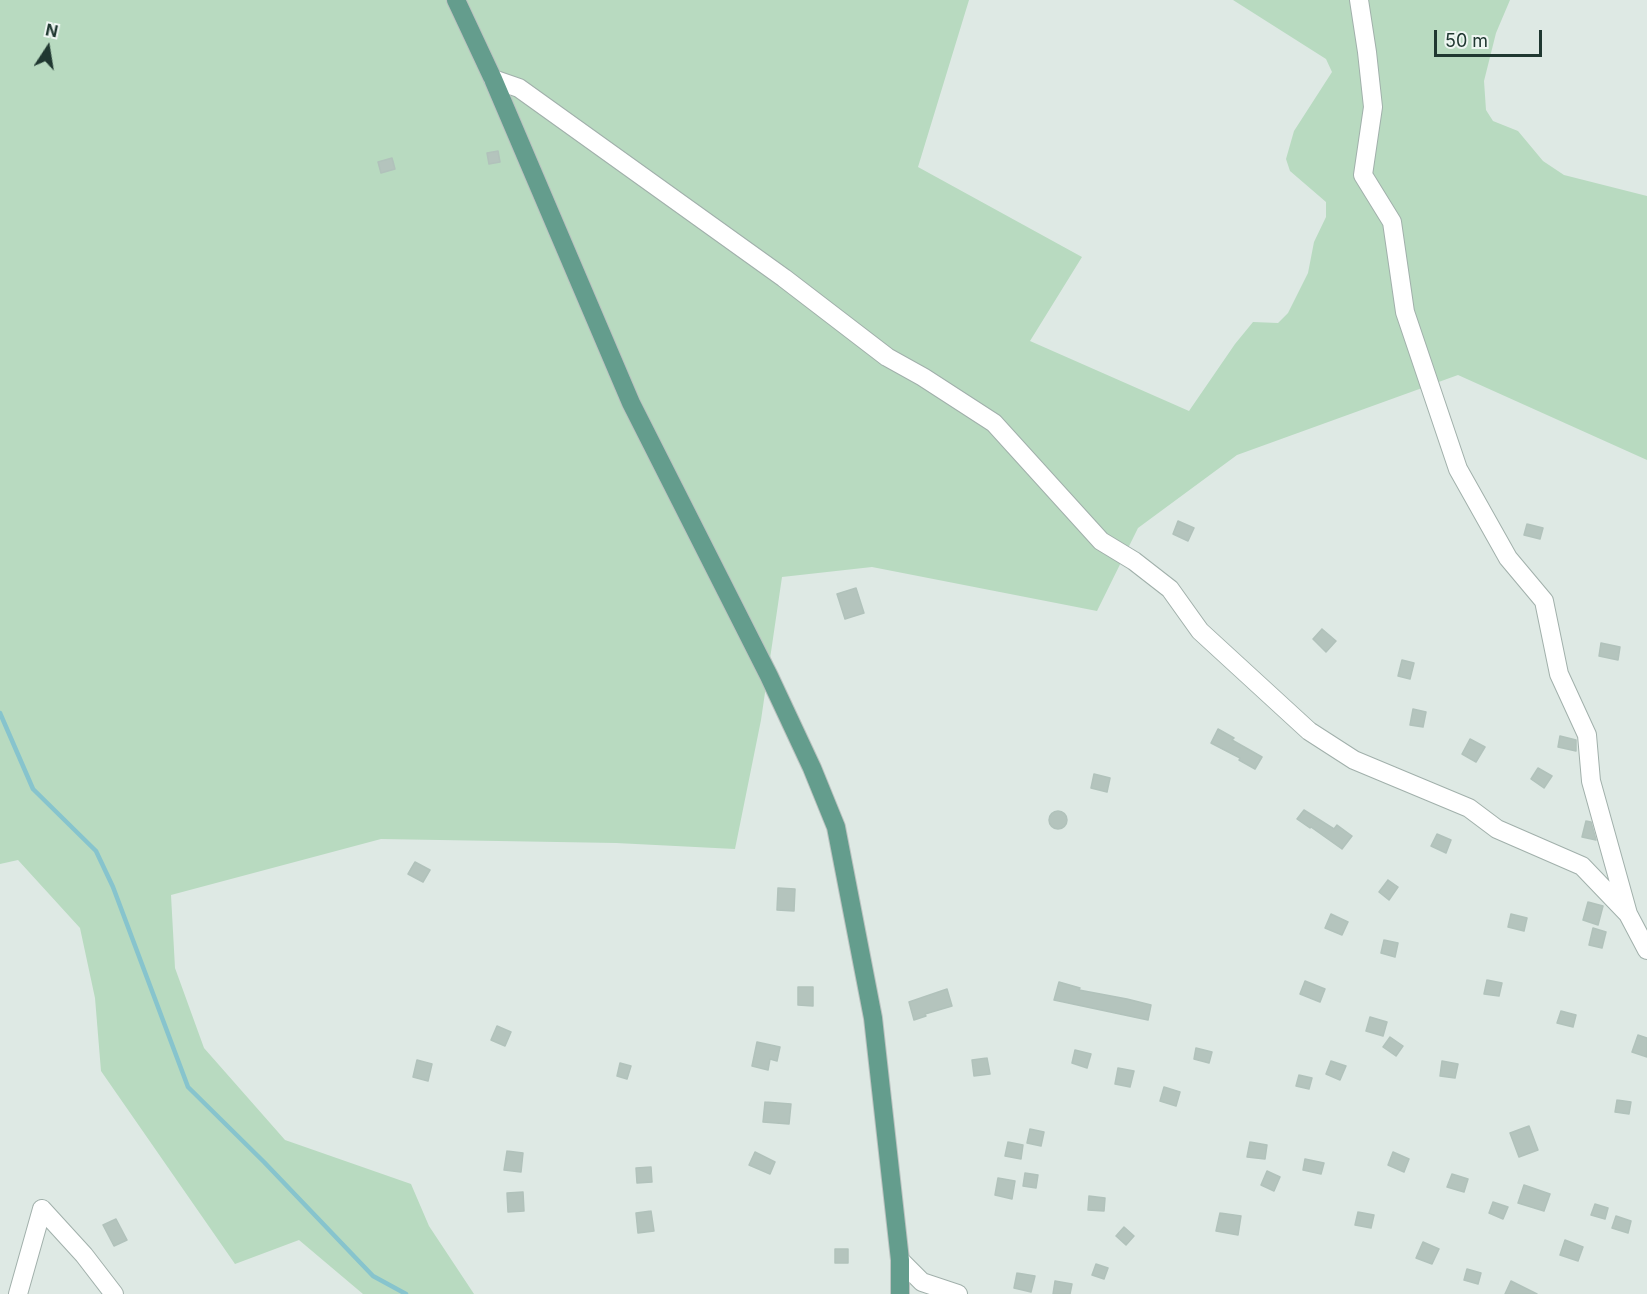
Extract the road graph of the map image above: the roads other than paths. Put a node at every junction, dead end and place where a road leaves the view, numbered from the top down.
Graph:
1 (456, 0) edge
2 (1359, 0) edge
3 (493, 79) junction
4 (1628, 914) junction
5 (1647, 950) edge
6 (900, 1260) junction
7 (18, 1294) edge
8 (114, 1294) edge
9 (900, 1294) edge
10 (958, 1294) edge

1 - 3 main road
2 - 4 street
3 - 4 street
3 - 6 main road
4 - 5 street
6 - 9 main road
6 - 10 street
7 - 8 street

